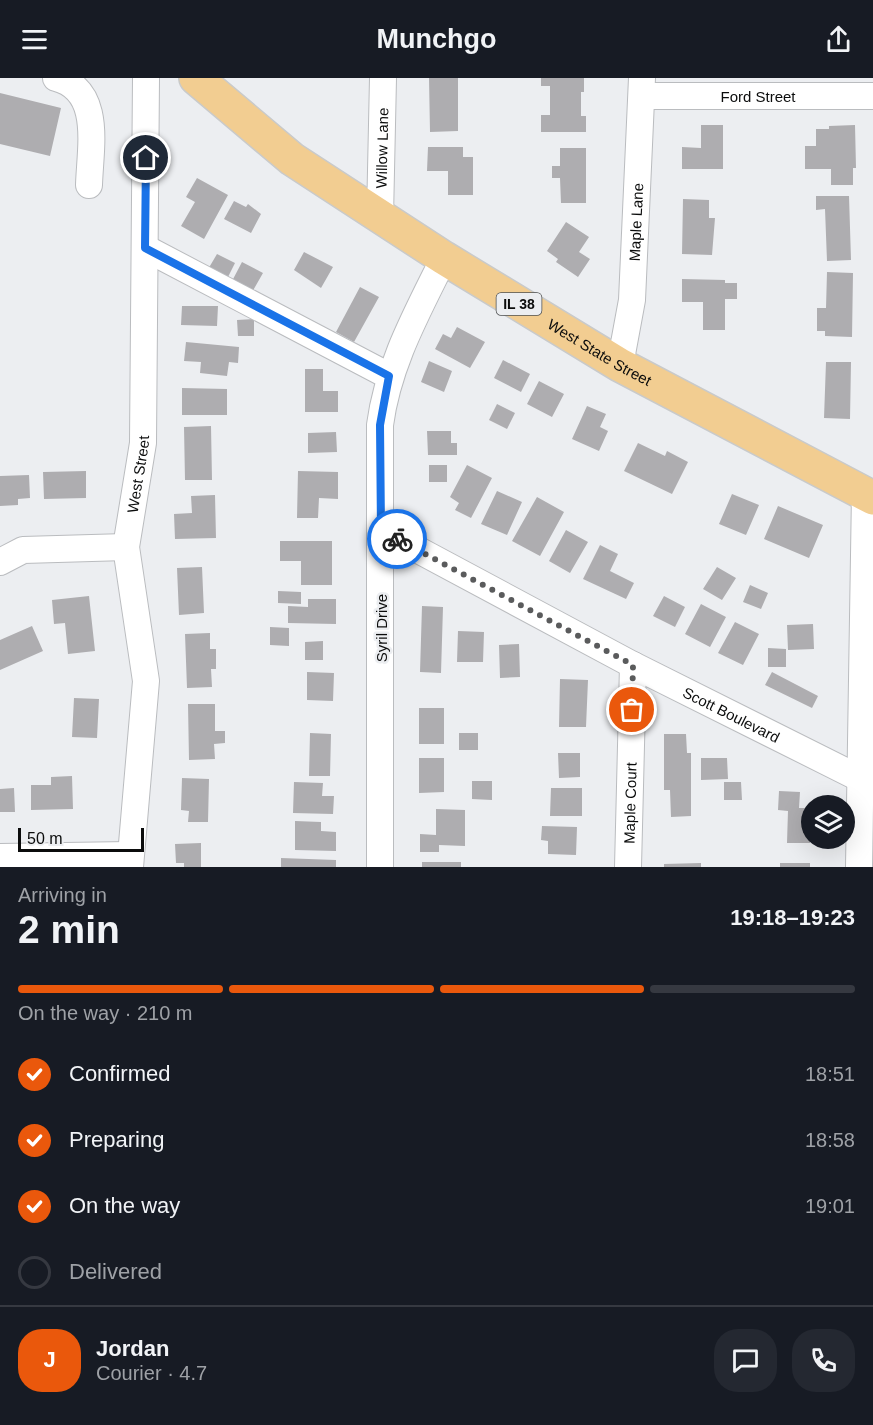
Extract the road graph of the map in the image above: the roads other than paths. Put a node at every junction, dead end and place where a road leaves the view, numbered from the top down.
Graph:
1 (56, 78) edge
2 (146, 78) edge
3 (196, 78) edge
4 (383, 78) edge
5 (642, 87) edge
6 (873, 96) edge
7 (89, 185) dead end
8 (380, 217) junction
9 (145, 248) junction
10 (444, 258) junction
11 (620, 365) junction
12 (389, 376) junction
13 (869, 495) edge
14 (381, 530) junction
15 (126, 547) junction
16 (0, 562) edge
17 (633, 665) junction
18 (861, 779) junction
19 (0, 857) edge
20 (130, 861) edge
21 (380, 867) edge
22 (628, 867) edge
23 (860, 867) edge

1 - 7 street
2 - 9 street, West Street
3 - 8 main road, West State Street / IL 38
4 - 8 street, Willow Lane
5 - 6 street, Ford Street
5 - 11 street, Maple Lane
8 - 10 main road, West State Street / IL 38
9 - 12 street
9 - 15 street, West Street
10 - 11 main road, West State Street / IL 38
10 - 12 street, Syril Drive
11 - 13 main road, West State Street / IL 38
12 - 14 street, Syril Drive
13 - 18 street
14 - 17 street, Scott Boulevard
14 - 21 street, Syril Drive
15 - 16 street
15 - 20 street, West Street
17 - 18 street, Scott Boulevard
17 - 22 street, Maple Court
18 - 23 street
19 - 20 street

